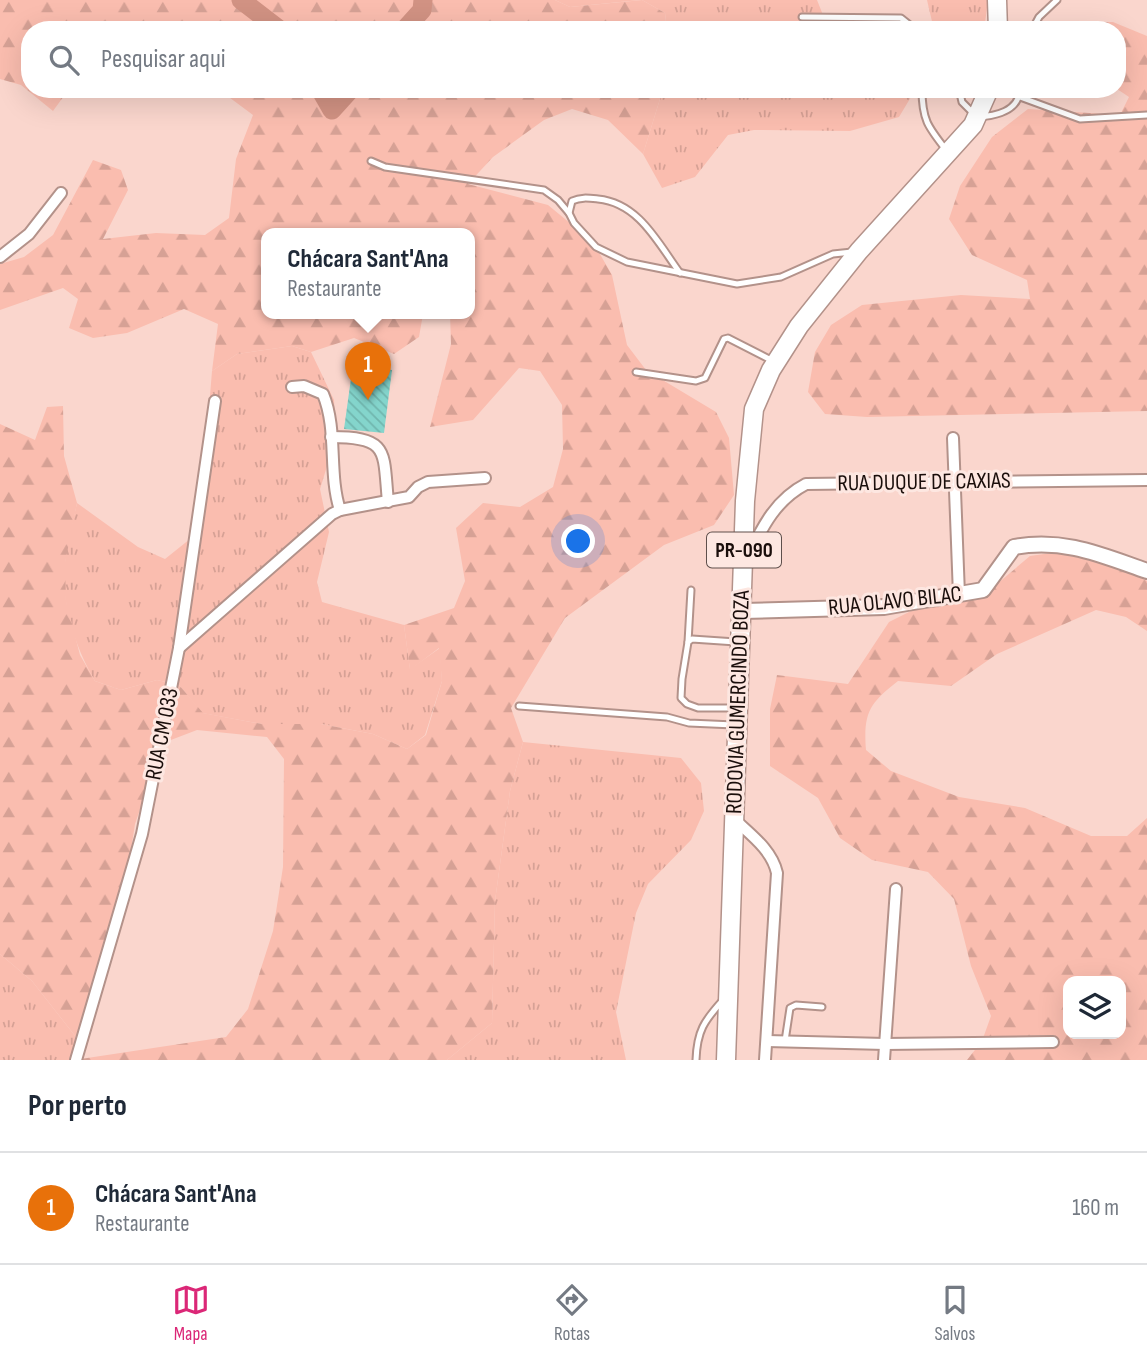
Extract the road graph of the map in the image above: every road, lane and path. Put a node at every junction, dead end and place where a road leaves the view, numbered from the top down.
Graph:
1 (997, 0) edge
2 (1057, 0) edge
3 (802, 17) dead end
4 (905, 21) edge
5 (998, 21) edge
6 (1037, 21) edge
7 (922, 98) edge
8 (961, 98) edge
9 (985, 98) edge
10 (1019, 98) edge
11 (1023, 98) edge
12 (1147, 115) edge
13 (976, 117) junction
14 (949, 153) junction
15 (371, 161) dead end
16 (61, 193) dead end
17 (569, 213) junction
18 (859, 251) junction
19 (0, 257) edge
20 (680, 273) junction
21 (776, 362) junction
22 (636, 372) dead end
23 (292, 387) dead end
24 (215, 401) dead end
25 (331, 438) junction
26 (953, 438) dead end
27 (485, 478) dead end
28 (1147, 480) edge
29 (956, 482) junction
30 (388, 502) junction
31 (340, 510) junction
32 (744, 564) junction
33 (1147, 571) edge
34 (691, 590) dead end
35 (959, 595) junction
36 (743, 611) junction
37 (688, 642) junction
38 (741, 642) junction
39 (178, 648) junction
40 (519, 706) dead end
41 (737, 717) junction
42 (734, 819) junction
43 (896, 889) dead end
44 (727, 995) junction
45 (822, 1007) dead end
46 (767, 1041) junction
47 (785, 1042) junction
48 (1053, 1042) dead end
49 (885, 1044) junction
50 (76, 1060) edge
51 (696, 1060) edge
52 (726, 1060) edge
53 (765, 1060) edge
54 (884, 1060) edge

1 - 5 main road
2 - 6 lane
3 - 4 lane
7 - 14 lane
8 - 13 lane
9 - 13 main road, RODOVIA GUMERCINDO BOZA / PR-090
10 - 13 lane
11 - 12 lane
13 - 14 main road, RODOVIA GUMERCINDO BOZA / PR-090
14 - 18 main road, RODOVIA GUMERCINDO BOZA / PR-090
15 - 17 lane
16 - 19 street
17 - 20 lane
17 - 20 lane
18 - 20 lane
18 - 21 main road, RODOVIA GUMERCINDO BOZA / PR-090
21 - 22 lane
21 - 32 main road, RODOVIA GUMERCINDO BOZA / PR-090
23 - 25 street
24 - 39 street, RUA CM 033
25 - 30 street
25 - 31 street
26 - 29 street
27 - 30 street
28 - 29 street, RUA DUQUE DE CAXIAS
29 - 32 street, RUA DUQUE DE CAXIAS
29 - 35 street
30 - 31 street
31 - 39 street
32 - 36 main road, RODOVIA GUMERCINDO BOZA / PR-090
33 - 35 street, RUA OLAVO BILAC
34 - 37 lane
35 - 36 street, RUA OLAVO BILAC
36 - 38 main road, RODOVIA GUMERCINDO BOZA / PR-090
37 - 38 lane
37 - 41 lane
38 - 41 main road, RODOVIA GUMERCINDO BOZA / PR-090
39 - 50 street, RUA CM 033
40 - 41 lane
41 - 42 main road, RODOVIA GUMERCINDO BOZA / PR-090
42 - 44 main road, RODOVIA GUMERCINDO BOZA / PR-090
42 - 46 street
43 - 49 street
44 - 51 lane
44 - 52 main road, RODOVIA GUMERCINDO BOZA / PR-090
45 - 47 lane
46 - 47 street
46 - 53 street
47 - 49 street
48 - 49 street
49 - 54 street

